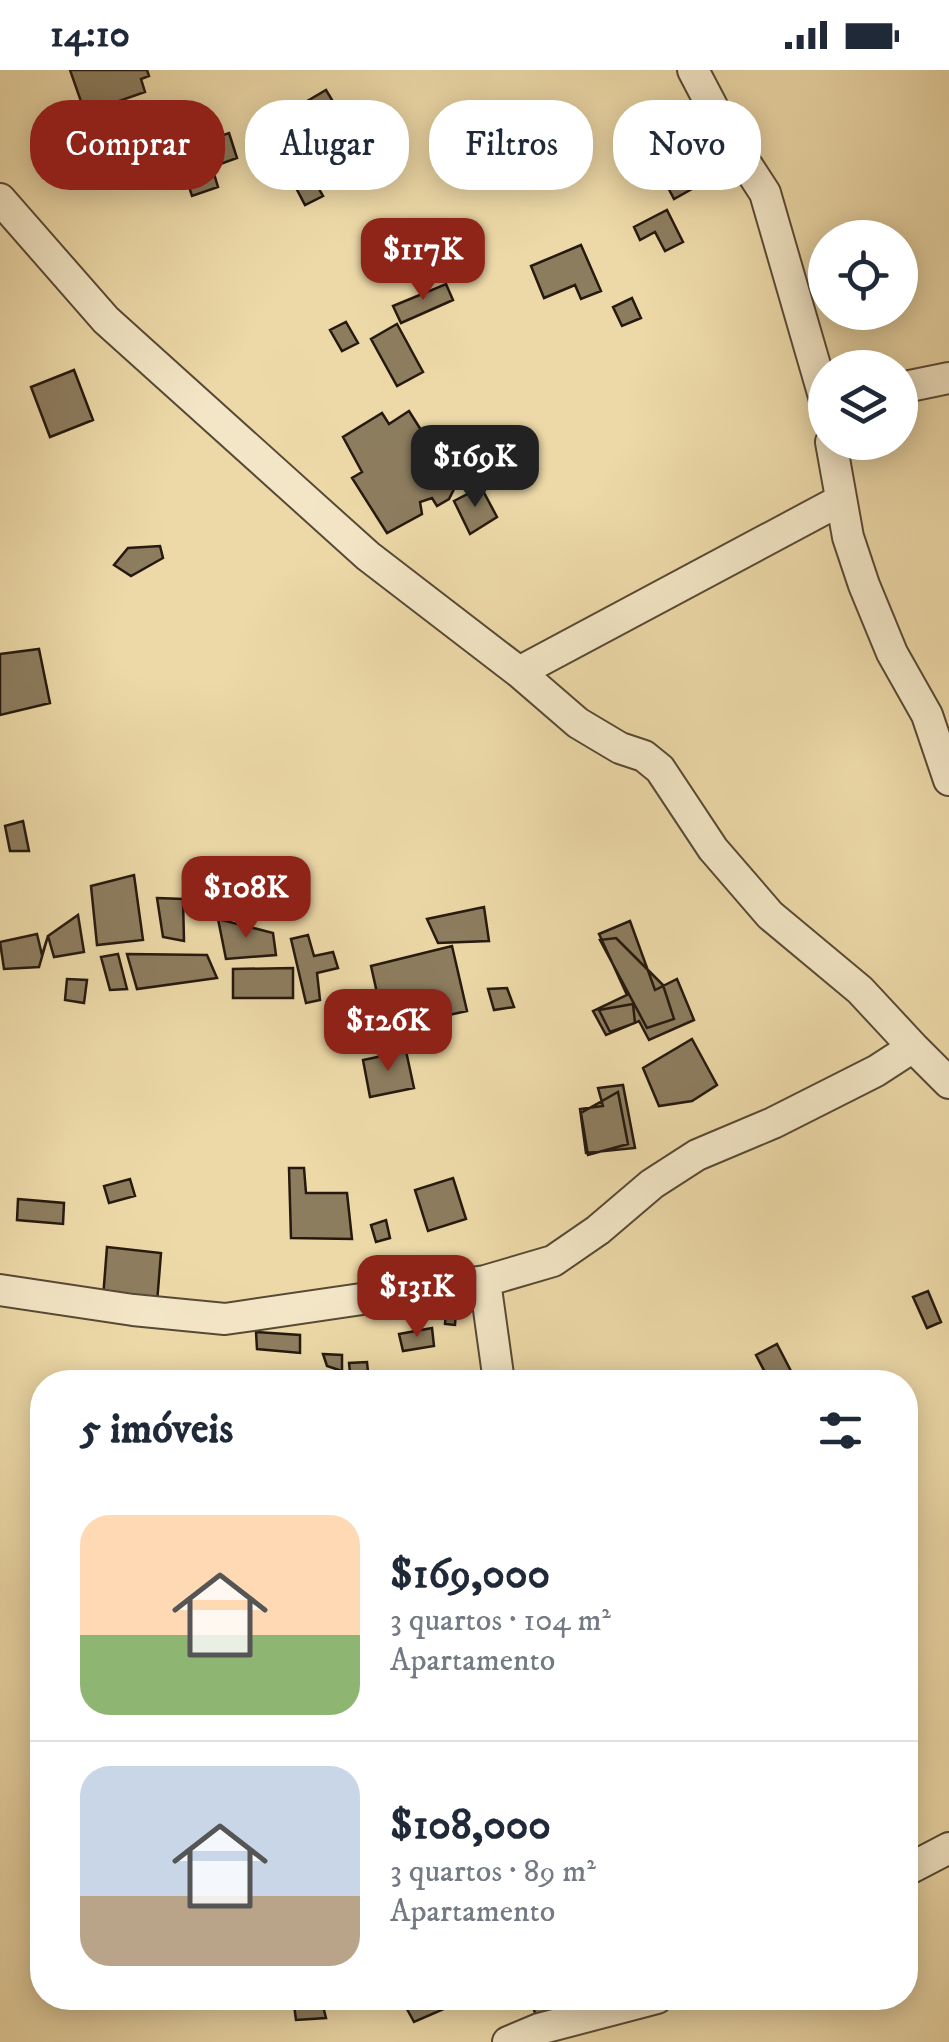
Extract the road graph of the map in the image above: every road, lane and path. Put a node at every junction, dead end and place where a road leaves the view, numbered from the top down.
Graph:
1 (693, 70) edge
2 (0, 199) edge
3 (811, 350) edge
4 (949, 378) edge
5 (918, 384) edge
6 (834, 460) edge
7 (841, 500) junction
8 (519, 672) junction
9 (949, 780) edge
10 (913, 1047) junction
11 (949, 1083) edge
12 (485, 1280) junction
13 (0, 1290) edge
14 (497, 1370) edge
15 (949, 1848) edge
16 (918, 1864) edge
17 (610, 2010) edge
18 (508, 2042) edge

1 - 3 street
2 - 8 street
4 - 5 street
6 - 7 street
7 - 8 street
7 - 9 street
8 - 10 street
10 - 11 street
10 - 12 street
12 - 13 street
12 - 14 street
15 - 16 street
17 - 18 street

